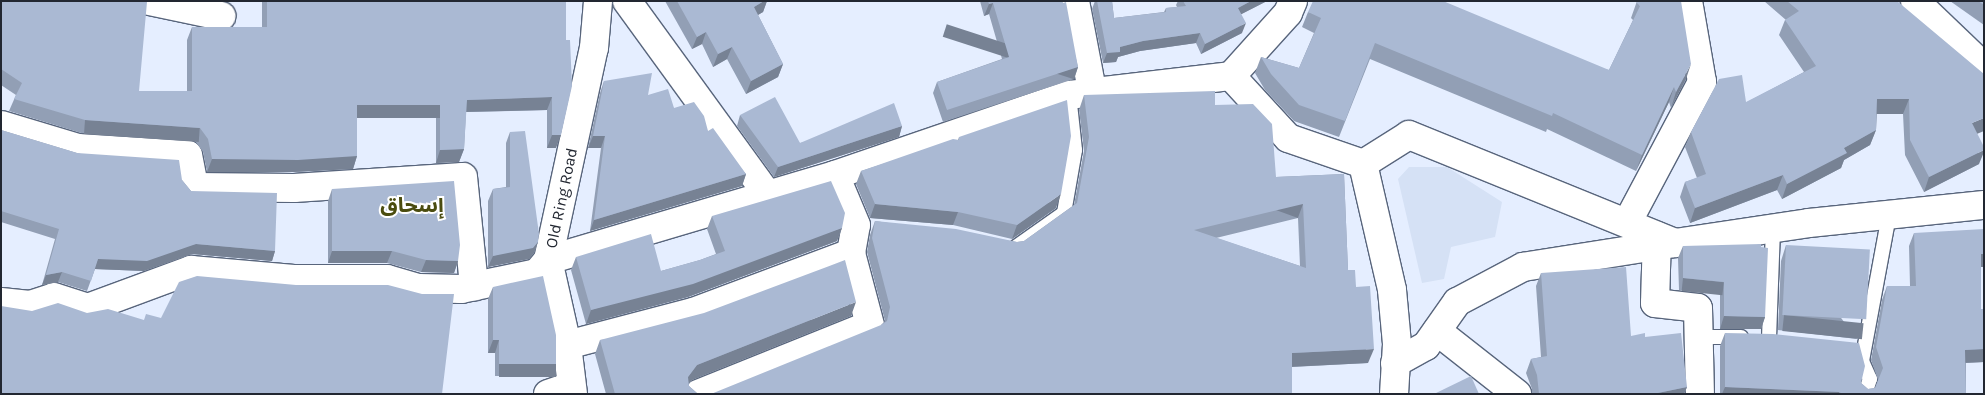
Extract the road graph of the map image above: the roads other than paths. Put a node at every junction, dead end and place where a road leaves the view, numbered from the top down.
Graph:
1 (149, 1) edge
2 (598, 1) edge
3 (627, 1) edge
4 (1075, 1) edge
5 (1293, 1) edge
6 (1688, 1) edge
7 (1914, 1) edge
8 (221, 16) dead end
9 (1984, 67) edge
10 (1231, 76) junction
11 (1081, 95) junction
12 (1, 125) edge
13 (1363, 164) junction
14 (835, 175) junction
15 (767, 194) junction
16 (1984, 205) edge
17 (1889, 215) junction
18 (1627, 224) junction
19 (1772, 228) junction
20 (1663, 242) junction
21 (1005, 246) edge
22 (851, 253) junction
23 (548, 260) junction
24 (474, 286) junction
25 (1, 302) edge
26 (1437, 331) junction
27 (1699, 337) junction
28 (1769, 338) junction
29 (1788, 340) edge
30 (567, 345) junction
31 (1845, 346) edge
32 (1864, 349) junction
33 (1395, 363) junction
34 (564, 391) edge
35 (698, 394) edge
36 (1394, 394) edge
37 (1517, 394) edge
38 (1700, 394) edge
39 (1865, 394) edge

1 - 8 street
2 - 23 street, Old Ring Road
3 - 15 street
4 - 11 street
5 - 10 street
6 - 18 street
7 - 9 street
10 - 11 street
10 - 13 street
11 - 14 street
11 - 21 lane
12 - 24 street
13 - 18 street
13 - 33 street
14 - 15 street
14 - 22 street
15 - 23 street
16 - 17 street
17 - 19 street
17 - 32 lane
18 - 20 street
19 - 20 street
19 - 28 lane
20 - 26 street
20 - 27 street
22 - 30 street
22 - 35 street
23 - 24 street
23 - 30 street, Old Ring Road
24 - 25 street
26 - 33 street
26 - 37 street
27 - 28 lane
27 - 38 street
28 - 29 lane
30 - 34 street, Old Ring Road
31 - 32 lane
32 - 39 lane
33 - 36 street

